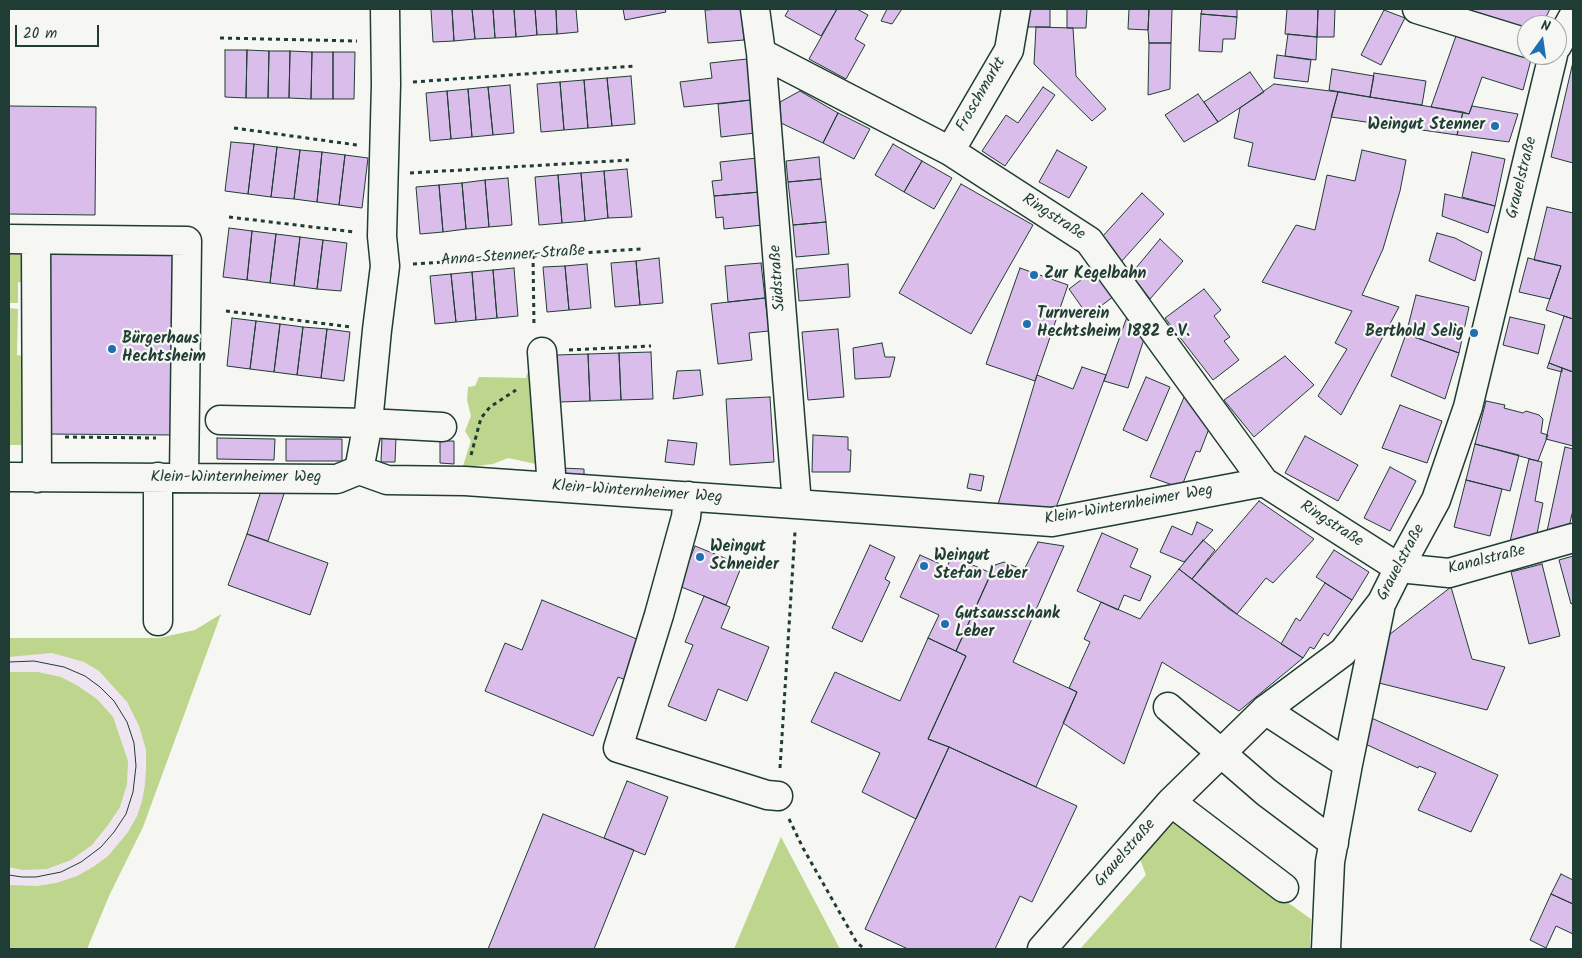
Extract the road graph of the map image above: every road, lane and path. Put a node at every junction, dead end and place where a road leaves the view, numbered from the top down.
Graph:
1 (385, 9) edge
2 (755, 9) edge
3 (1016, 9) edge
4 (1417, 9) edge
5 (220, 38) dead end
6 (1517, 40) edge
7 (385, 42) junction
8 (761, 52) junction
9 (1551, 65) edge
10 (635, 66) dead end
11 (386, 84) junction
12 (234, 128) dead end
13 (950, 151) junction
14 (629, 160) dead end
15 (384, 161) junction
16 (229, 216) dead end
17 (382, 236) junction
18 (9, 238) edge
19 (36, 240) junction
20 (641, 249) dead end
21 (385, 266) junction
22 (226, 311) dead end
23 (376, 330) junction
24 (651, 346) dead end
25 (542, 352) joint
26 (481, 418) dead end
27 (220, 420) dead end
28 (368, 423) junction
29 (442, 427) dead end
30 (37, 437) junction
31 (184, 438) junction
32 (359, 470) junction
33 (9, 477) edge
34 (37, 478) junction
35 (171, 478) junction
36 (464, 481) junction
37 (1264, 482) junction
38 (552, 487) junction
39 (688, 496) junction
40 (797, 504) junction
41 (1573, 538) edge
42 (1398, 568) junction
43 (1382, 602) junction
44 (158, 621) dead end
45 (1168, 707) dead end
46 (1266, 710) junction
47 (1221, 753) junction
48 (1348, 764) junction
49 (778, 796) junction
50 (1172, 802) junction
51 (1334, 843) junction
52 (1284, 888) dead end
53 (865, 949) edge
54 (1042, 949) edge
55 (1326, 949) edge

1 - 7 street
2 - 8 street
3 - 13 street, Froschmarkt
4 - 6 street
5 - 7 path
7 - 11 street
8 - 13 street, Ringstraße
8 - 40 street, Südstraße
9 - 42 street, Grauelstraße
10 - 11 path
11 - 15 street
12 - 15 path
13 - 37 street, Ringstraße
14 - 15 path
15 - 17 street
16 - 17 path
17 - 21 street
18 - 19 street
19 - 30 street
19 - 31 street
20 - 21 path, Anna-Stenner-Straße
21 - 23 street
22 - 23 path
23 - 28 street
24 - 25 path
25 - 38 street
26 - 36 path
27 - 28 street
28 - 29 street
28 - 32 street
30 - 31 path
30 - 34 street
31 - 35 street
32 - 35 street, Klein-Winternheimer Weg
32 - 36 street, Klein-Winternheimer Weg
33 - 34 street, Klein-Winternheimer Weg
34 - 35 street, Klein-Winternheimer Weg
35 - 44 street
36 - 38 street, Klein-Winternheimer Weg
37 - 40 street, Klein-Winternheimer Weg
37 - 42 street, Ringstraße
38 - 39 street, Klein-Winternheimer Weg
39 - 40 street, Klein-Winternheimer Weg
39 - 49 street
40 - 49 path
41 - 42 street, Kanalstraße
42 - 43 street, Grauelstraße
43 - 46 street, Grauelstraße
43 - 48 street
45 - 47 street
46 - 47 street, Grauelstraße
46 - 48 street
47 - 50 street, Grauelstraße
47 - 51 street
48 - 51 street
49 - 53 path
50 - 52 street
50 - 54 street, Grauelstraße
51 - 55 street

